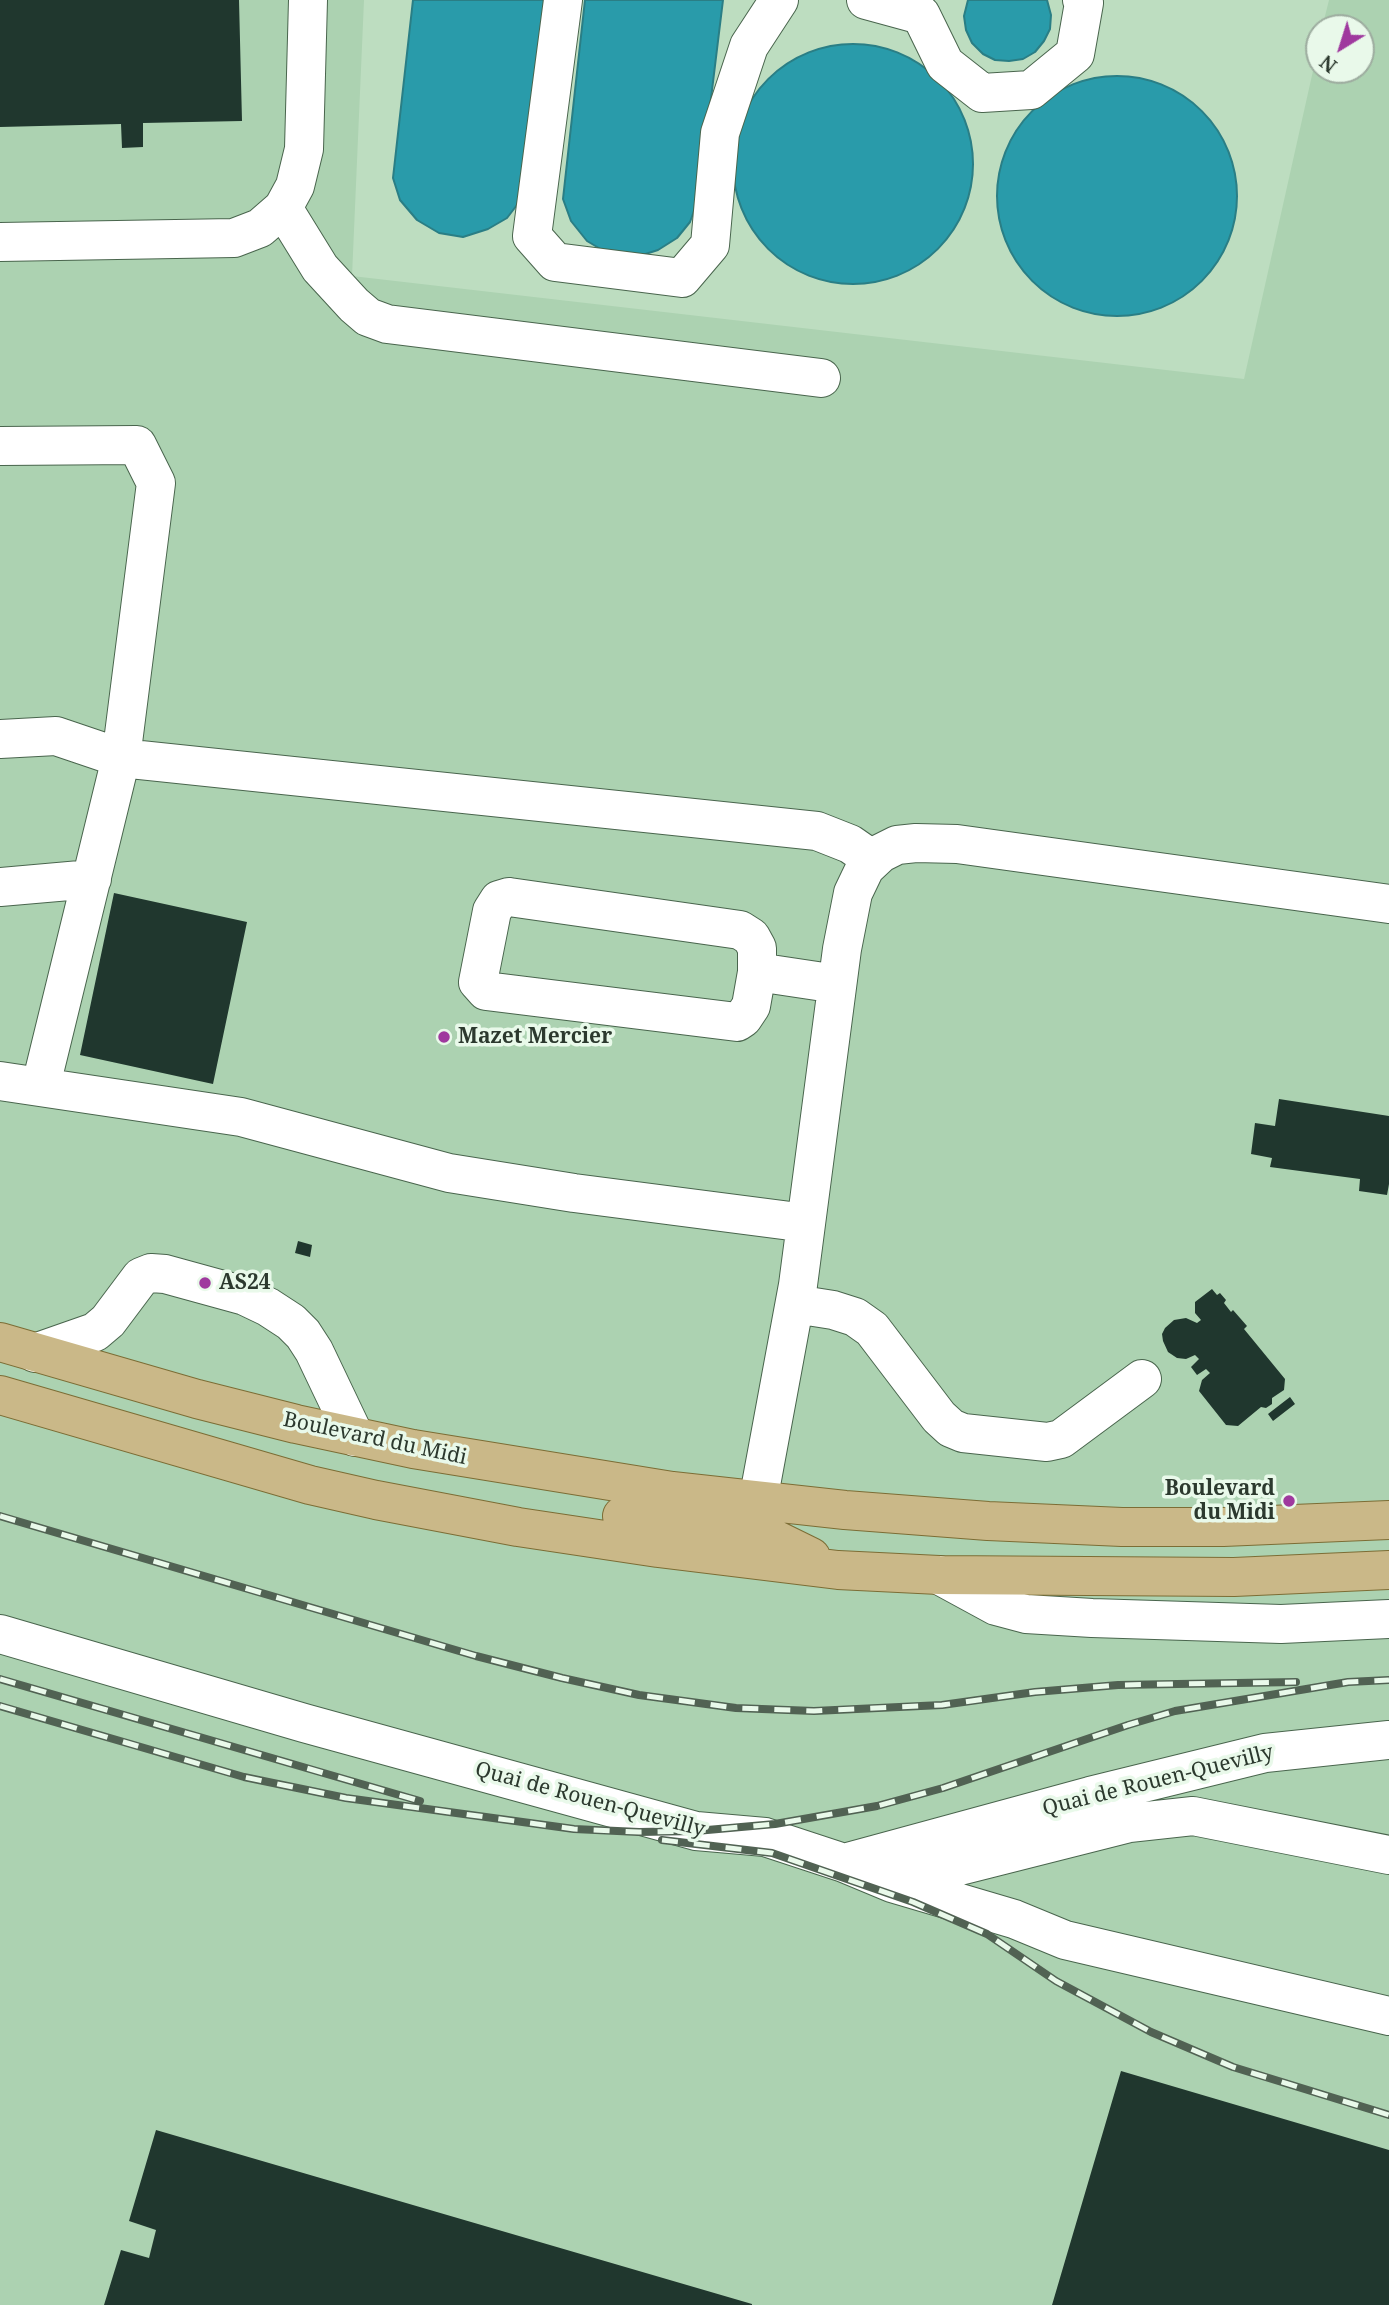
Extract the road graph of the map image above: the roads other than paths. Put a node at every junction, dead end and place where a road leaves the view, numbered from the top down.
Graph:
1 (308, 0) edge
2 (563, 0) edge
3 (779, 0) edge
4 (866, 0) edge
5 (1082, 0) edge
6 (926, 7) edge
7 (283, 208) junction
8 (0, 242) edge
9 (821, 378) dead end
10 (0, 446) edge
11 (0, 738) edge
12 (121, 758) junction
13 (873, 860) junction
14 (92, 879) junction
15 (0, 887) edge
16 (1389, 904) edge
17 (757, 972) junction
18 (837, 984) junction
19 (0, 1081) edge
20 (41, 1085) junction
21 (806, 1223) junction
22 (794, 1304) junction
23 (18, 1348) edge
24 (1142, 1379) dead end
25 (0, 1395) edge
26 (355, 1437) junction
27 (350, 1494) junction
28 (756, 1515) junction
29 (1389, 1520) edge
30 (838, 1570) junction
31 (1389, 1570) edge
32 (939, 1574) junction
33 (1389, 1619) edge
34 (0, 1634) edge
35 (1389, 1740) edge
36 (1389, 1855) edge
37 (844, 1863) junction
38 (892, 1883) junction
39 (1389, 2015) edge

1 - 7 lane
2 - 3 lane
4 - 6 lane
5 - 6 lane
7 - 8 lane
7 - 9 lane
10 - 12 lane
11 - 12 lane
12 - 13 lane
12 - 14 lane
13 - 16 lane
13 - 18 lane
14 - 15 lane
14 - 20 lane
17 - 17 lane
17 - 18 lane
18 - 21 lane
19 - 20 lane
20 - 21 lane
21 - 22 lane
22 - 24 lane
22 - 28 lane
23 - 26 main road, Boulevard du Midi
23 - 26 lane
25 - 27 main road, Boulevard du Midi
26 - 28 main road, Boulevard du Midi
27 - 28 main road, Boulevard du Midi
27 - 30 main road, Boulevard du Midi
28 - 29 main road, Boulevard du Midi
28 - 30 main road, Boulevard du Midi
30 - 32 main road, Boulevard du Midi
31 - 32 main road, Boulevard du Midi
32 - 33 lane
34 - 37 lane, Quai de Rouen-Quevilly
35 - 37 lane, Quai de Rouen-Quevilly
36 - 38 lane
37 - 38 lane
38 - 39 lane

